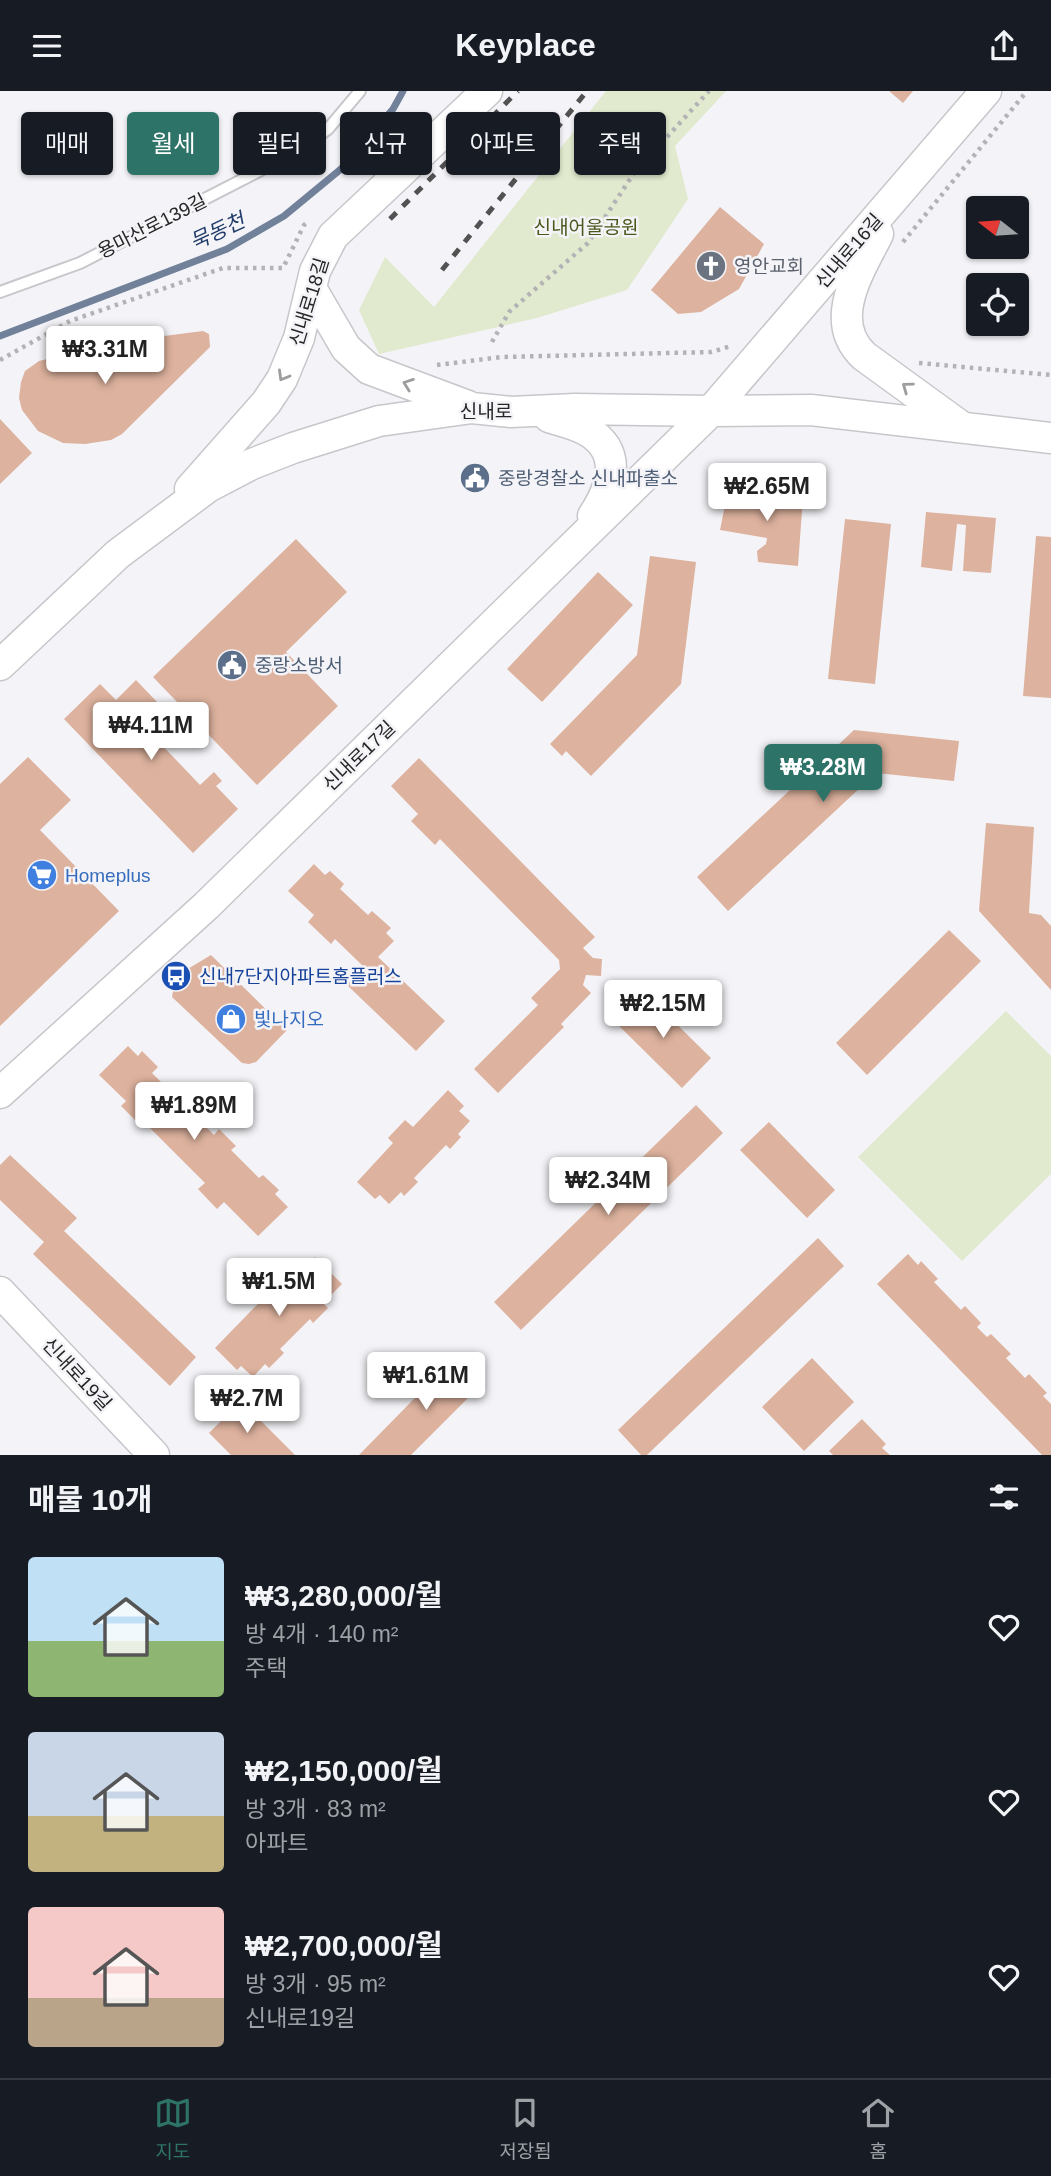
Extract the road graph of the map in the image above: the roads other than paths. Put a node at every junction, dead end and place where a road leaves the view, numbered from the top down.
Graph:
1 (360, 91) edge
2 (986, 91) edge
3 (476, 94) edge
4 (895, 198) junction
5 (311, 288) junction
6 (0, 292) edge
7 (472, 408) junction
8 (529, 411) junction
9 (711, 411) junction
10 (962, 428) junction
11 (1051, 438) edge
12 (162, 521) junction
13 (575, 545) junction
14 (0, 665) edge
15 (0, 1093) edge
16 (0, 1292) edge
17 (154, 1455) edge

1 - 6 lane, 용마산로139길
2 - 4 street, 신내로16길
3 - 5 street, 신내로18길
4 - 9 street, 신내로16길
10 -> 4 street
7 -> 5 street
5 -> 12 street, 신내로18길
7 - 8 street, 신내로
7 - 12 street, 신내로
8 - 9 street, 신내로
8 - 13 street
9 - 10 street, 신내로
9 - 13 street, 신내로17길
10 - 11 street, 신내로
12 - 14 street, 신내로
13 - 15 street, 신내로17길
16 - 17 street, 신내로19길

